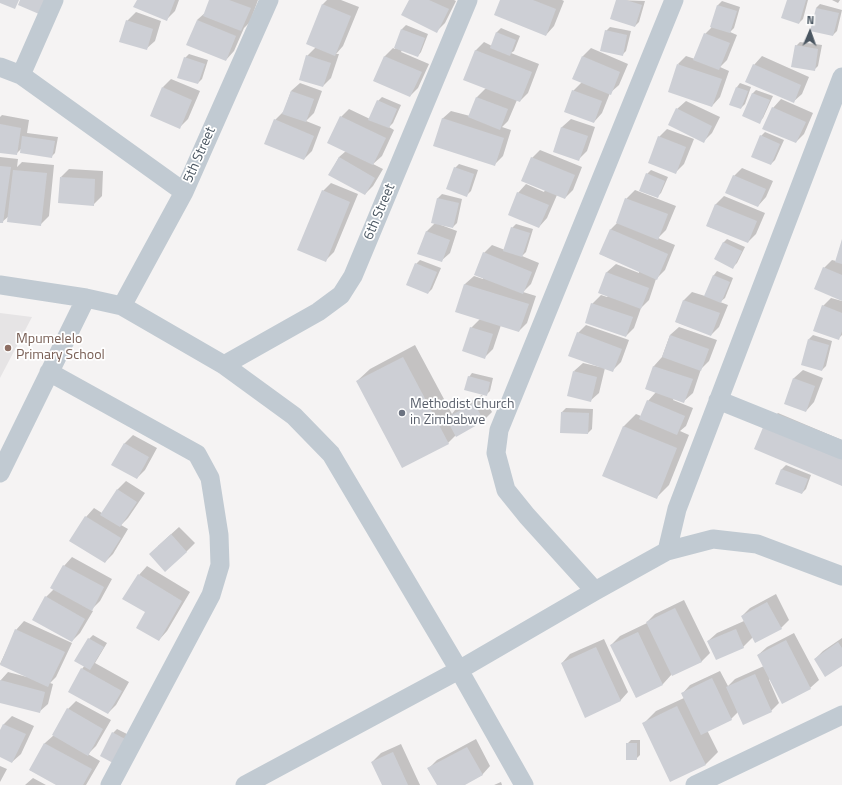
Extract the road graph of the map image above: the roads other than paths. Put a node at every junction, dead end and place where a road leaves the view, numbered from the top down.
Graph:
1 (54, 0) edge
2 (269, 0) edge
3 (468, 0) edge
4 (674, 0) edge
5 (0, 67) edge
6 (21, 75) junction
7 (842, 77) edge
8 (184, 192) junction
9 (0, 285) edge
10 (86, 298) junction
11 (122, 306) junction
12 (224, 365) junction
13 (49, 372) junction
14 (718, 400) junction
15 (842, 450) edge
16 (0, 473) edge
17 (667, 551) junction
18 (842, 576) edge
19 (595, 591) junction
20 (459, 670) junction
21 (842, 715) edge
22 (110, 785) edge
23 (245, 785) edge
24 (524, 785) edge
25 (694, 785) edge

1 - 6 street
2 - 8 street, 5th Street
3 - 12 street, 6th Street
4 - 19 street
5 - 6 street
6 - 8 street
7 - 14 street
8 - 11 street, 5th Street
9 - 10 street
10 - 11 street
10 - 13 street
11 - 12 street
12 - 20 street
13 - 16 street
13 - 22 street
14 - 15 street
14 - 17 street
17 - 18 street
17 - 19 street
19 - 20 street
20 - 23 street
20 - 24 street
21 - 25 street

